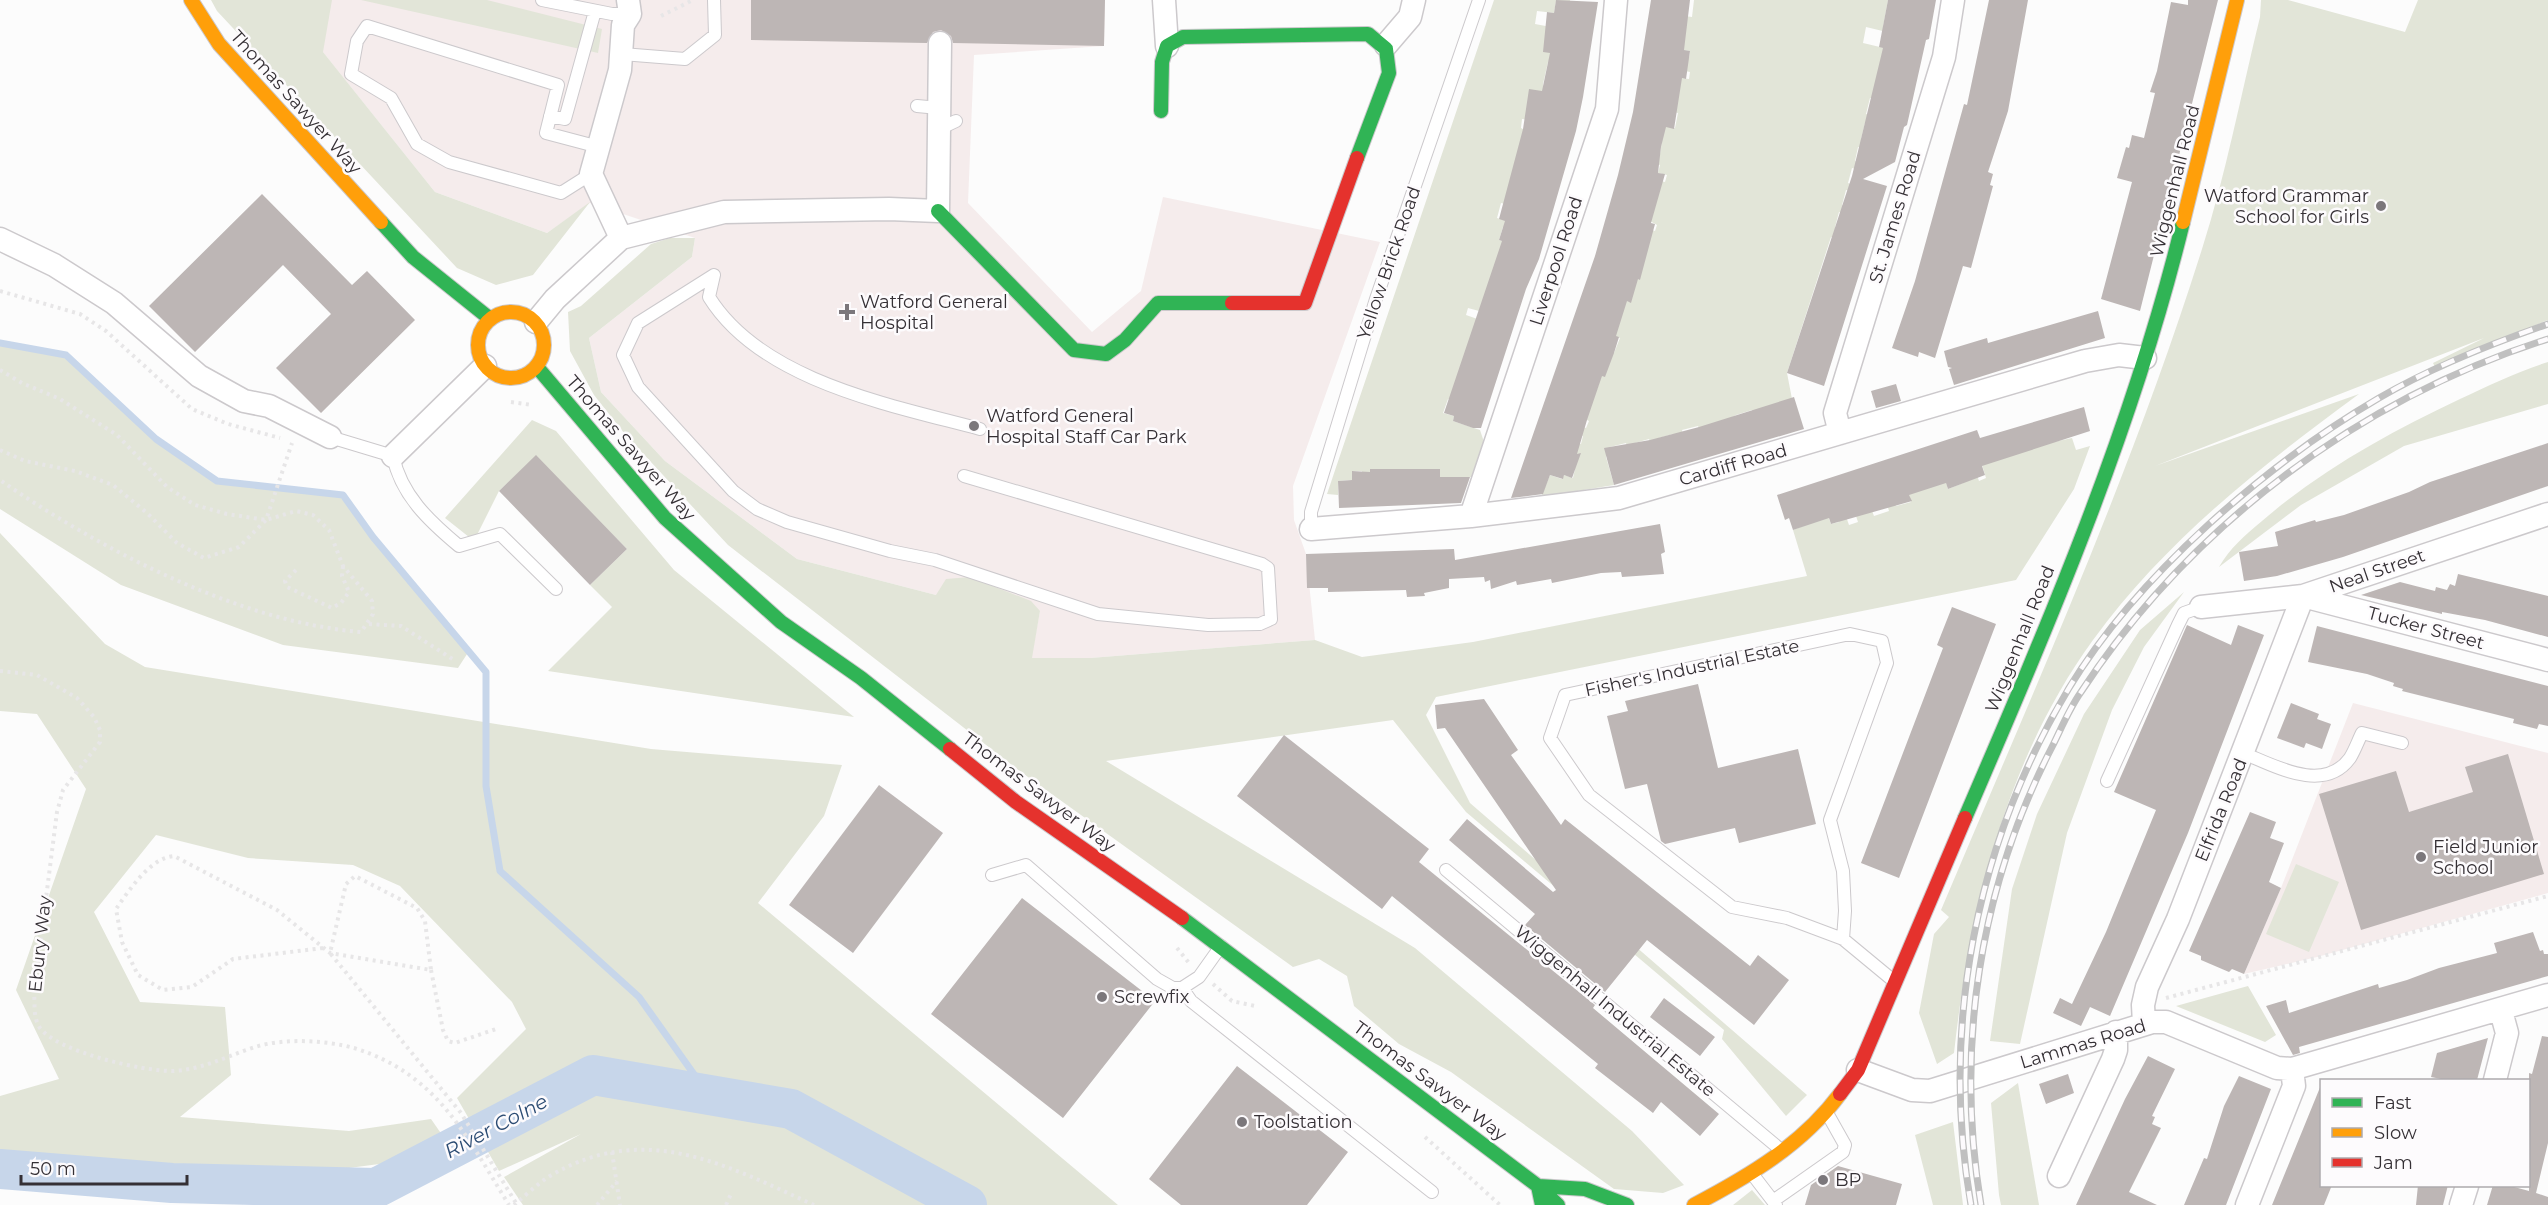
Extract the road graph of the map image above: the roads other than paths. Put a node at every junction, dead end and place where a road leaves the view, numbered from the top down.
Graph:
1 (191, 0) edge
2 (542, 0) edge
3 (714, 0) edge
4 (1164, 0) edge
5 (1414, 0) edge
6 (1479, 0) edge
7 (1616, 0) edge
8 (1953, 0) edge
9 (2237, 0) edge
10 (629, 7) edge
11 (595, 10) junction
12 (940, 43) dead end
13 (1386, 45) junction
14 (1167, 46) junction
15 (622, 54) junction
16 (1161, 111) dead end
17 (550, 116) junction
18 (599, 147) junction
19 (591, 174) junction
20 (938, 211) junction
21 (621, 238) junction
22 (0, 239) edge
23 (1041, 316) junction
24 (489, 318) junction
25 (536, 322) junction
26 (1029, 327) dead end
27 (2145, 358) junction
28 (485, 366) junction
29 (537, 367) junction
30 (980, 429) dead end
31 (1840, 433) junction
32 (330, 437) joint
33 (393, 456) junction
34 (964, 476) dead end
35 (2548, 514) edge
36 (1471, 516) junction
37 (1311, 529) joint
38 (556, 589) dead end
39 (2303, 596) junction
40 (2201, 607) joint
41 (2548, 660) edge
42 (2402, 743) dead end
43 (2244, 753) junction
44 (2107, 781) dead end
45 (1446, 870) dead end
46 (992, 874) dead end
47 (1843, 939) junction
48 (1222, 945) junction
49 (1896, 983) junction
50 (1182, 988) junction
51 (2548, 995) edge
52 (2501, 1011) junction
53 (2144, 1014) junction
54 (2116, 1032) junction
55 (2292, 1069) junction
56 (1858, 1070) junction
57 (2495, 1079) edge
58 (1826, 1112) junction
59 (1783, 1151) junction
60 (1753, 1174) junction
61 (2058, 1176) dead end
62 (1538, 1186) junction
63 (2466, 1187) edge
64 (1432, 1192) dead end
65 (1775, 1203) edge
66 (1542, 1205) edge
67 (1558, 1205) edge
68 (1627, 1205) edge
69 (1694, 1205) edge
70 (2247, 1205) edge
71 (2461, 1205) edge

1 - 24 street, Thomas Sawyer Way
2 - 11 lane
3 - 15 lane
4 - 14 street
5 - 13 street
6 - 37 lane, Yellow Brick Road
7 - 36 street, Liverpool Road
8 - 31 street, St. James Road
9 - 27 street, Wiggenhall Road
10 - 11 lane
10 - 15 street
11 - 17 lane
12 - 20 street
13 - 14 street
13 - 23 street
14 - 16 street
15 - 18 street
17 - 18 lane
17 - 19 lane
18 - 19 street
19 - 21 street
20 - 21 street
20 - 23 street
21 - 25 street
22 - 32 street
23 - 26 lane
24 - 25 street
24 - 28 street
25 - 29 street
27 - 31 street, Cardiff Road
27 - 49 street, Wiggenhall Road
28 - 29 street
28 - 33 street
29 - 48 street, Thomas Sawyer Way
30 - 34 lane
31 - 36 street, Cardiff Road
32 - 33 lane
33 - 38 lane
35 - 39 street, Neal Street
36 - 37 street, Cardiff Road
39 - 40 street, Neal Street
39 - 41 street, Tucker Street
39 - 43 street, Elfrida Road
40 - 44 lane
42 - 43 lane
43 - 53 street, Elfrida Road
45 - 59 lane, Wiggenhall Industrial Estate
46 - 50 lane
47 - 47 lane, Fisher's Industrial Estate
47 - 49 lane, Fisher's Industrial Estate
48 - 50 lane
48 - 62 street, Thomas Sawyer Way
49 - 56 street, Wiggenhall Road
50 - 64 lane
51 - 52 street, Lammas Road
52 - 55 street, Lammas Road
52 - 57 street
53 - 54 street, Lammas Road
53 - 55 street, Lammas Road
54 - 56 street, Lammas Road
54 - 61 street
55 - 70 street
56 - 58 street, Wiggenhall Road
58 - 59 street, Wiggenhall Road
58 - 65 lane
59 - 60 street, Wiggenhall Road
60 - 65 lane
60 - 69 street, Wiggenhall Road
62 - 66 street
62 - 67 street, Thomas Sawyer Way
62 - 68 street
63 - 71 street

